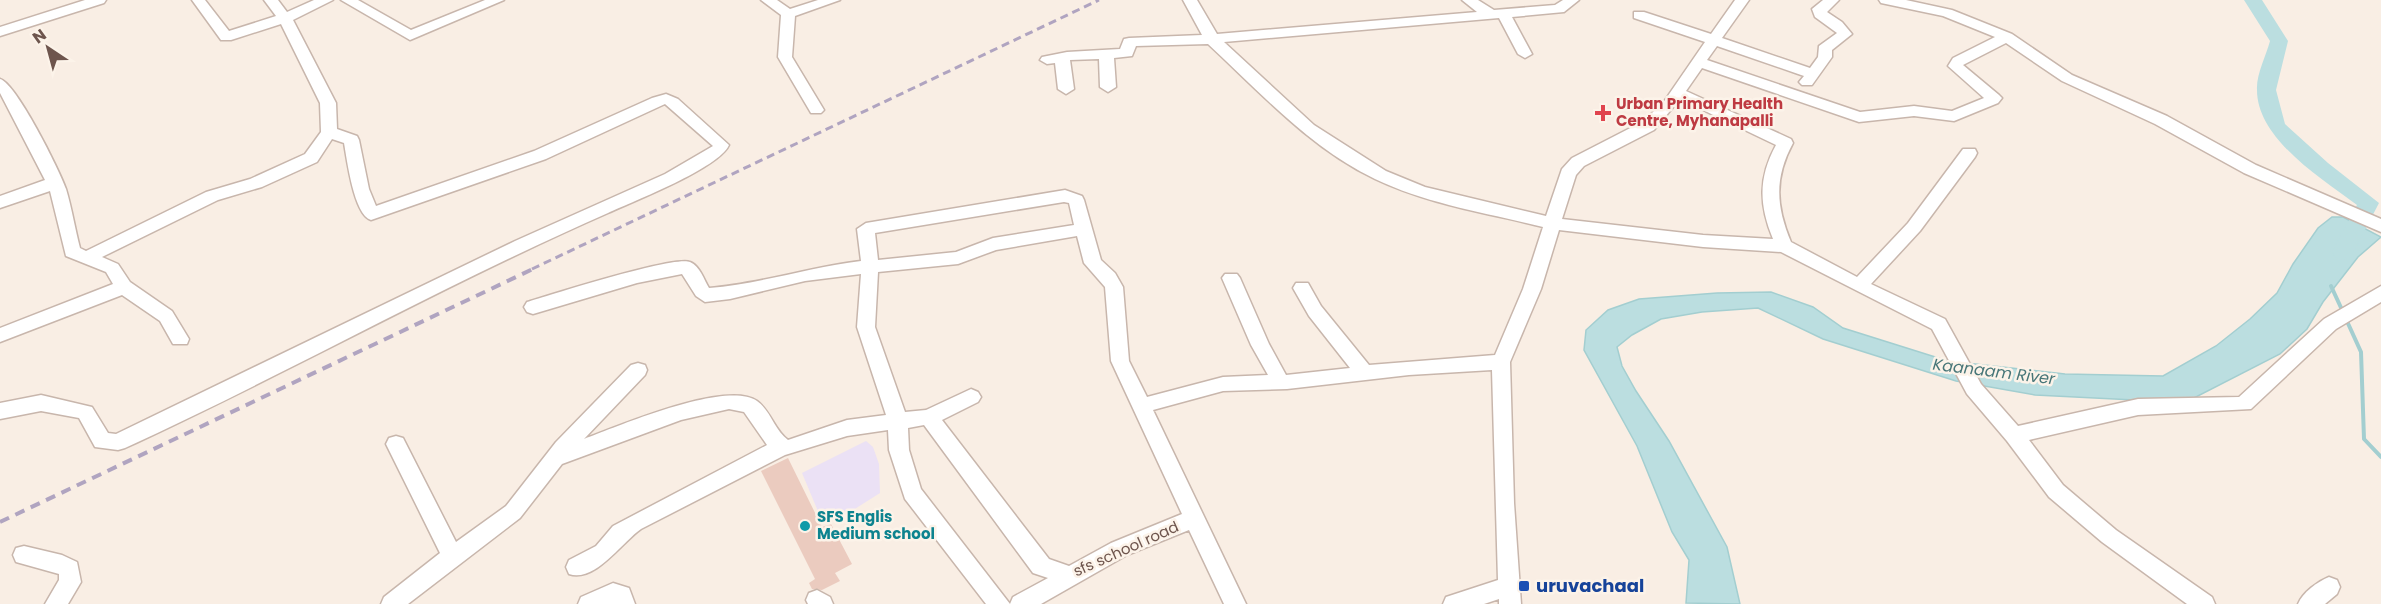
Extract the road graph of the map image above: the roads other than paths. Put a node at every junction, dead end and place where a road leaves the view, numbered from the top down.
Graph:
1 (99, 0) edge
2 (271, 0) edge
3 (326, 0) edge
4 (348, 0) edge
5 (497, 0) edge
6 (768, 0) edge
7 (833, 0) edge
8 (1190, 0) edge
9 (1469, 0) edge
10 (1572, 0) edge
11 (1742, 0) edge
12 (1832, 0) edge
13 (1886, 0) edge
14 (198, 1) edge
15 (1904, 3) edge
16 (1497, 13) junction
17 (788, 14) junction
18 (1639, 15) dead end
19 (284, 18) junction
20 (0, 32) edge
21 (2007, 37) junction
22 (1212, 39) junction
23 (1712, 41) junction
24 (1106, 54) junction
25 (1524, 54) dead end
26 (1698, 62) junction
27 (1812, 74) junction
28 (0, 85) edge
29 (1108, 87) dead end
30 (1066, 89) dead end
31 (1677, 92) junction
32 (1798, 96) junction
33 (816, 110) dead end
34 (329, 132) junction
35 (1970, 153) dead end
36 (55, 183) junction
37 (0, 202) edge
38 (1554, 224) junction
39 (2381, 226) edge
40 (1084, 229) junction
41 (1784, 246) junction
42 (86, 258) junction
43 (870, 268) junction
44 (1231, 278) dead end
45 (1859, 286) junction
46 (124, 287) junction
47 (1302, 288) dead end
48 (2381, 292) edge
49 (532, 307) dead end
50 (0, 335) edge
51 (180, 339) dead end
52 (1501, 362) junction
53 (638, 370) dead end
54 (1364, 372) junction
55 (1281, 382) junction
56 (971, 397) dead end
57 (1140, 406) junction
58 (0, 411) edge
59 (929, 417) junction
60 (898, 422) junction
61 (2014, 435) junction
62 (396, 444) dead end
63 (782, 447) junction
64 (555, 458) junction
65 (1196, 518) junction
66 (24, 555) dead end
67 (452, 556) junction
68 (577, 567) dead end
69 (1069, 576) junction
70 (2329, 588) dead end
71 (1510, 595) edge
72 (56, 604) edge
73 (392, 604) edge
74 (589, 604) edge
75 (624, 604) edge
76 (999, 604) edge
77 (1021, 604) edge
78 (1234, 604) edge
79 (1454, 604) edge
80 (2204, 604) edge
81 (2309, 604) edge

1 - 20 street
2 - 19 street
3 - 19 street
4 - 5 street
6 - 17 street
7 - 17 street
8 - 22 street
9 - 16 street
10 - 16 street
11 - 23 street
12 - 27 street
13 - 15 street
14 - 19 street
15 - 21 street
16 - 22 street
16 - 25 street
17 - 33 street
18 - 23 street
19 - 34 street
21 - 32 street
21 - 39 street
22 - 24 street
22 - 38 street
23 - 26 street
23 - 27 street
24 - 29 street
24 - 30 street
26 - 31 street
26 - 32 street
27 - 32 street
28 - 36 street
31 - 38 street
31 - 41 street
34 - 42 street
34 - 58 street
35 - 45 street
36 - 37 street
36 - 42 street
38 - 41 street
38 - 52 street
40 - 43 street
40 - 43 street
40 - 57 street
41 - 45 street
42 - 46 street
43 - 49 street
43 - 60 street
44 - 55 street
45 - 61 street
46 - 50 street
46 - 51 street
47 - 54 street
48 - 61 street
52 - 54 street
52 - 71 street
53 - 64 street
54 - 55 street
55 - 57 street
56 - 59 street
57 - 65 street
59 - 60 street
59 - 69 street, sfs school road
60 - 63 street
60 - 76 street
61 - 80 street
62 - 67 street
63 - 64 street
63 - 68 street
64 - 67 street
65 - 69 street, sfs school road
65 - 78 street, sfs school road
66 - 72 street
67 - 73 street
69 - 77 street
70 - 81 street
71 - 79 street
74 - 75 street

